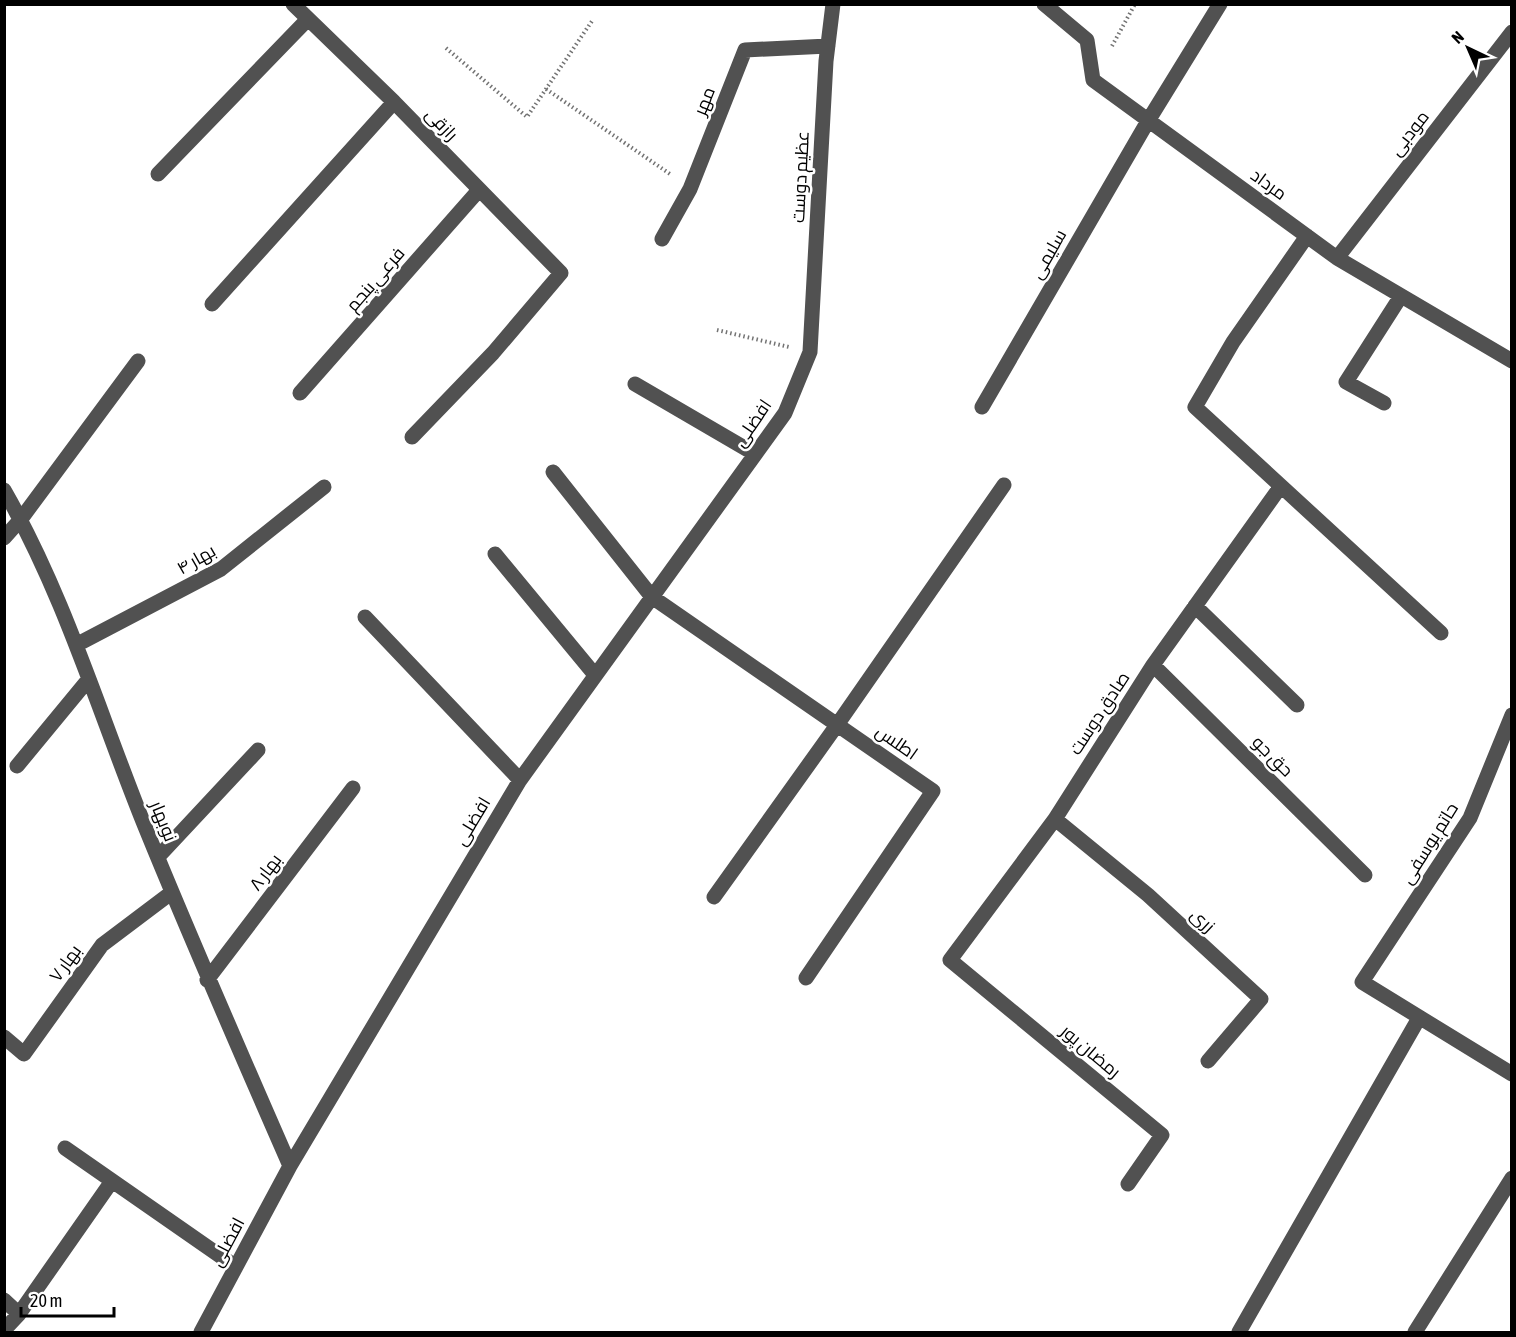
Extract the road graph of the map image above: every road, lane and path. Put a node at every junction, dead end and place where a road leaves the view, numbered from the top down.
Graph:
1 (293, 4) edge
2 (833, 4) edge
3 (1044, 4) edge
4 (1220, 4) edge
5 (307, 20) junction
6 (592, 21) dead end
7 (1512, 32) edge
8 (828, 46) junction
9 (446, 48) dead end
10 (546, 89) junction
11 (394, 102) junction
12 (1148, 120) junction
13 (158, 174) dead end
14 (690, 189) junction
15 (479, 190) junction
16 (1306, 236) junction
17 (662, 239) dead end
18 (1337, 258) junction
19 (1401, 296) junction
20 (212, 304) dead end
21 (717, 330) dead end
22 (810, 352) junction
23 (138, 361) dead end
24 (1512, 361) edge
25 (635, 384) dead end
26 (300, 393) dead end
27 (1384, 403) dead end
28 (982, 407) dead end
29 (412, 437) dead end
30 (755, 454) junction
31 (553, 472) dead end
32 (1004, 485) dead end
33 (1281, 486) junction
34 (324, 487) dead end
35 (4, 490) edge
36 (21, 519) junction
37 (4, 538) edge
38 (495, 554) dead end
39 (652, 597) junction
40 (1196, 606) junction
41 (365, 617) dead end
42 (1441, 633) dead end
43 (76, 645) junction
44 (1153, 665) junction
45 (595, 675) junction
46 (88, 680) junction
47 (1297, 705) dead end
48 (1512, 716) edge
49 (837, 725) junction
50 (258, 750) dead end
51 (18, 766) dead end
52 (520, 780) junction
53 (353, 788) dead end
54 (1055, 819) junction
55 (158, 857) junction
56 (1365, 874) dead end
57 (171, 893) junction
58 (714, 897) dead end
59 (950, 960) joint
60 (806, 978) dead end
61 (207, 980) junction
62 (1419, 1018) junction
63 (4, 1037) edge
64 (1208, 1061) dead end
65 (1512, 1074) edge
66 (65, 1148) dead end
67 (290, 1166) junction
68 (1512, 1178) edge
69 (112, 1181) junction
70 (1128, 1184) dead end
71 (236, 1267) junction
72 (4, 1300) edge
73 (19, 1314) junction
74 (4, 1330) edge
75 (201, 1332) edge
76 (1239, 1332) edge
77 (1415, 1332) edge

1 - 5 street, رازقی
2 - 8 street, عظیم دوست
3 - 12 street, مرداد
4 - 12 street, سلیمی
5 - 11 street, رازقی
5 - 13 street
6 - 10 path
7 - 18 street, مودبی
8 - 14 street, مهر
8 - 22 street, عظیم دوست
9 - 10 path
10 - 14 path
11 - 15 street, رازقی
11 - 20 street
12 - 16 street, مرداد
12 - 28 street, سلیمی
14 - 17 street, مهر
15 - 26 street, فرعی پنجم
15 - 29 street, رازقی
16 - 18 street, مرداد
16 - 33 street
18 - 19 street, مرداد
19 - 24 street, مرداد
19 - 27 street
21 - 22 path
22 - 30 street, افضلی
23 - 36 street
25 - 30 street
30 - 39 street, افضلی
31 - 39 street, اطلس
32 - 49 street
33 - 40 street, صادق دوست
33 - 42 street
34 - 43 street, بهار ۴
35 - 36 street, نوبهار
36 - 37 street
36 - 43 street, نوبهار
38 - 45 street
39 - 45 street, افضلی
39 - 49 street, اطلس
40 - 44 street, صادق دوست
40 - 47 street
41 - 52 street
43 - 46 street, نوبهار
44 - 54 street, صادق دوست
44 - 56 street, حق جو
45 - 52 street, افضلی
46 - 51 street
46 - 55 street, نوبهار
48 - 62 street, حاتم یوسفی
49 - 58 street
49 - 60 street, اطلس
50 - 55 street
52 - 67 street, افضلی
53 - 61 street, بهار ۸
54 - 59 street, صادق دوست
54 - 64 street, زری
55 - 57 street, نوبهار
57 - 61 street, نوبهار
57 - 63 street, بهار ۷
59 - 70 street, رمضان پور
61 - 67 street, نوبهار
62 - 65 street
62 - 76 street
66 - 69 street
67 - 71 street, افضلی
68 - 77 street
69 - 71 street
69 - 73 street
71 - 75 street, افضلی
72 - 73 street
73 - 74 street

